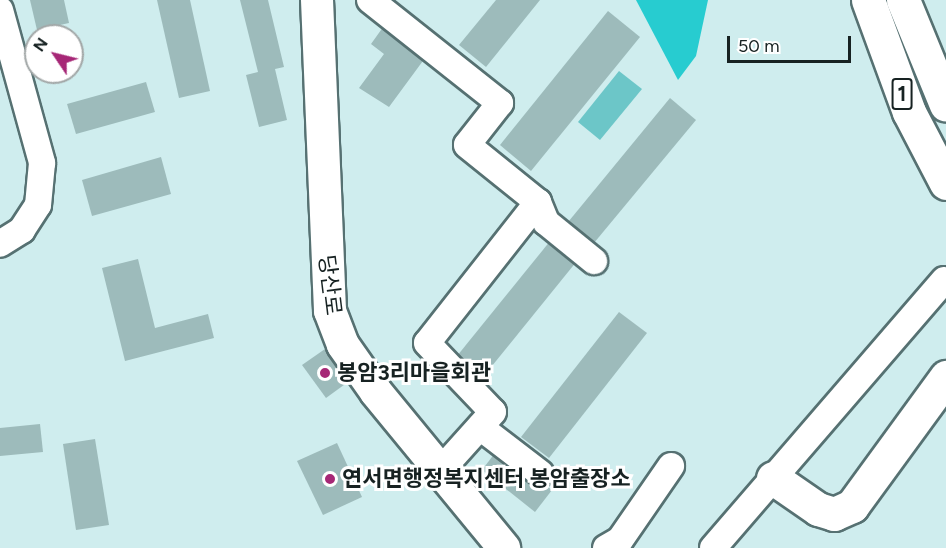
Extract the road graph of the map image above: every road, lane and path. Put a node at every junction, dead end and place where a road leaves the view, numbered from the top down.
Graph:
1 (317, 0) edge
2 (370, 0) edge
3 (868, 0) edge
4 (903, 0) edge
5 (0, 10) edge
6 (946, 105) edge
7 (946, 183) edge
8 (538, 202) junction
9 (0, 244) edge
10 (594, 261) dead end
11 (944, 280) dead end
12 (946, 377) edge
13 (480, 427) junction
14 (670, 466) dead end
15 (440, 471) junction
16 (540, 473) dead end
17 (773, 478) junction
18 (504, 548) edge
19 (606, 548) edge
20 (712, 548) edge

1 - 15 main road, 당산로
2 - 8 street
3 - 7 highway, 1
4 - 6 highway, 1
5 - 9 street
8 - 10 street
8 - 13 street
11 - 17 street
12 - 17 highway
13 - 15 street
13 - 16 street
14 - 19 street
15 - 18 main road, 당산로
17 - 20 street

